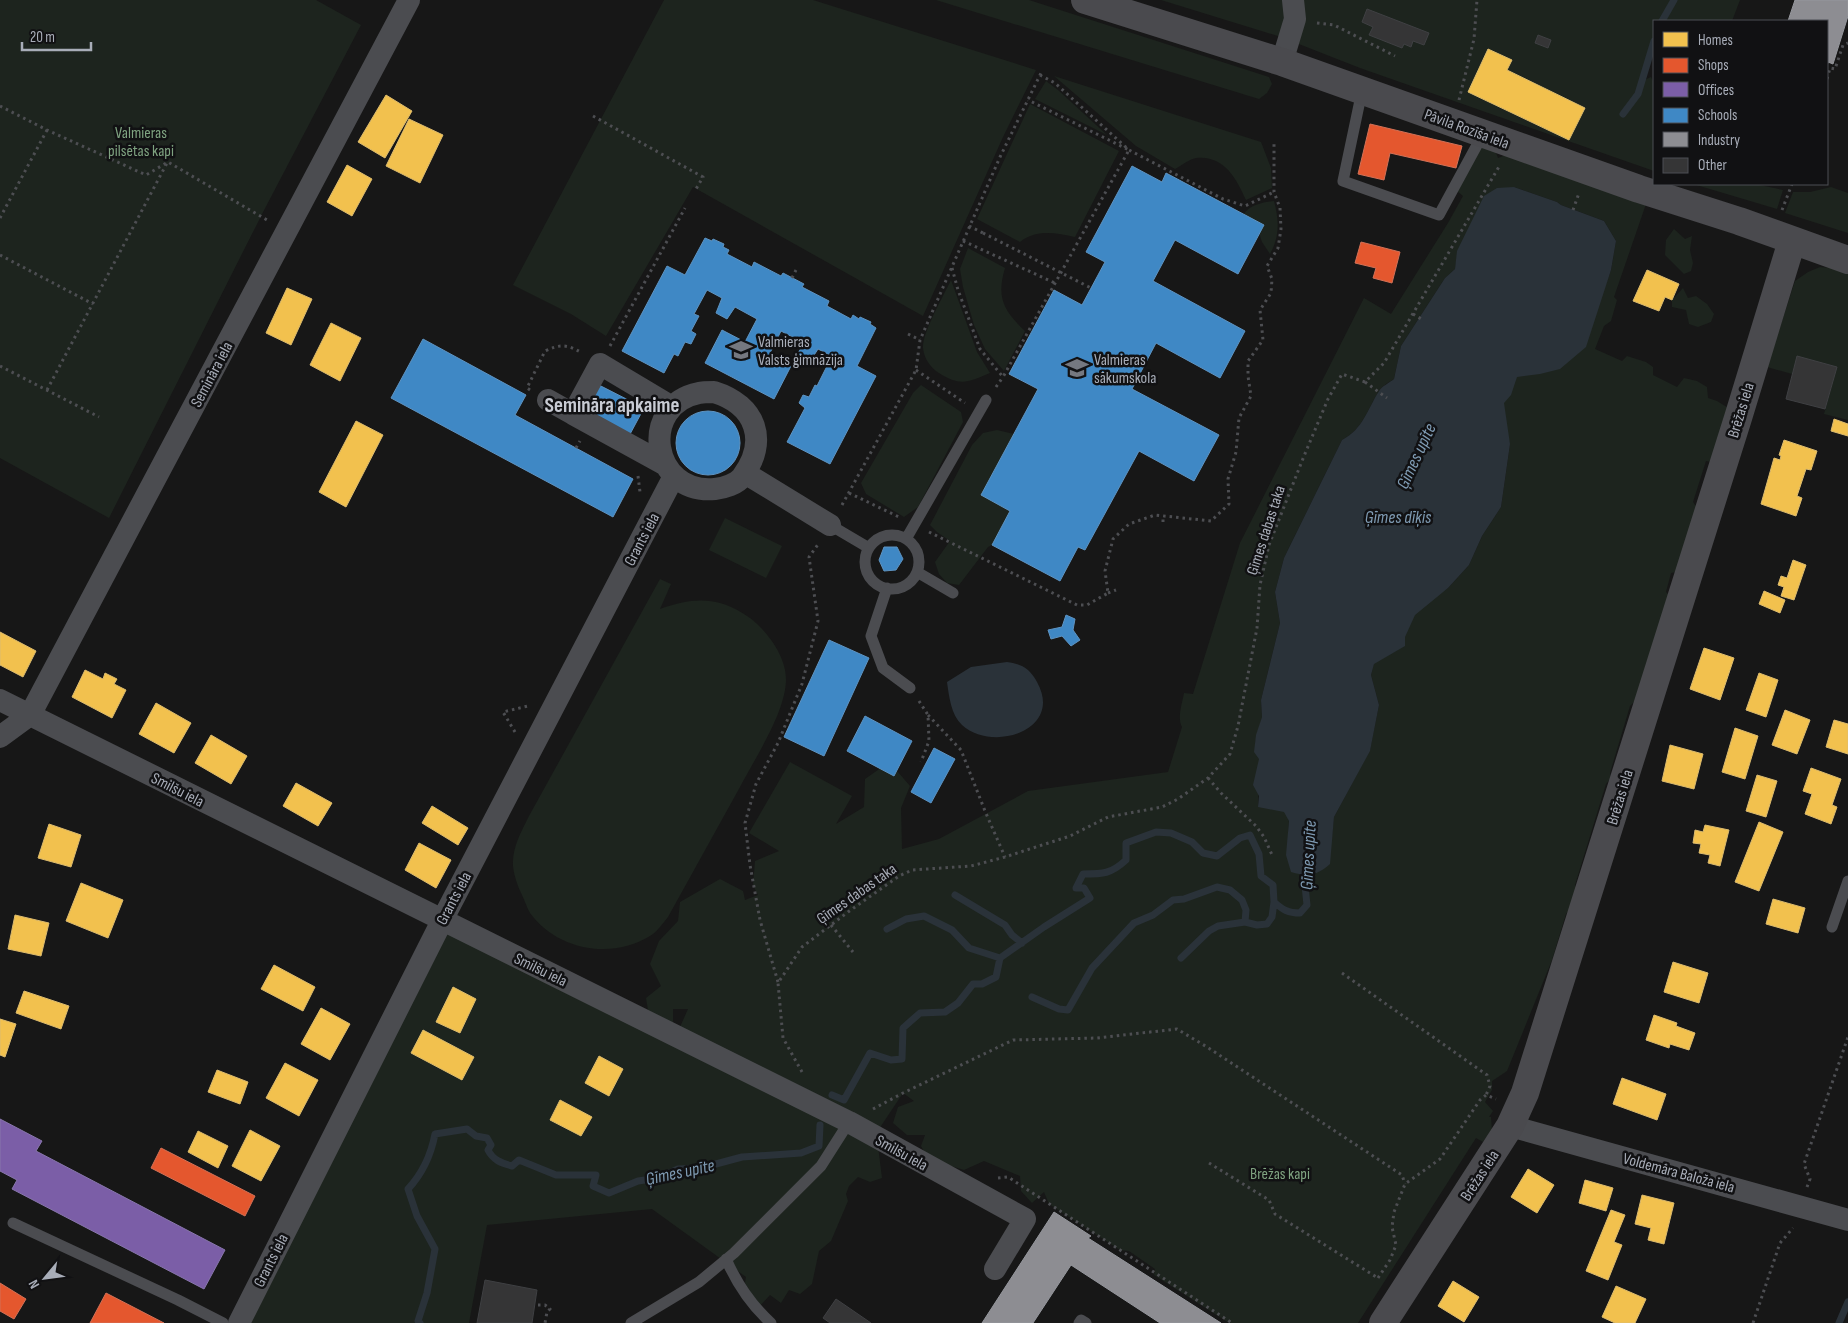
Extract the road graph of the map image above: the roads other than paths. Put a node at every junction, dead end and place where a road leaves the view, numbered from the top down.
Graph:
1 (409, 0) edge
2 (1085, 0) edge
3 (1294, 9) edge
4 (1282, 62) junction
5 (1362, 91) junction
6 (1483, 134) junction
7 (1792, 241) junction
8 (1848, 260) edge
9 (548, 400) road end
10 (986, 400) dead end
11 (672, 407) junction
12 (573, 414) junction
13 (669, 470) junction
14 (745, 473) junction
15 (830, 525) joint
16 (906, 539) junction
17 (869, 548) junction
18 (917, 572) junction
19 (887, 588) junction
20 (953, 593) dead end
21 (910, 688) road end
22 (0, 700) edge
23 (30, 715) junction
24 (0, 737) edge
25 (1848, 881) edge
26 (442, 920) junction
27 (1832, 927) dead end
28 (1507, 1114) junction
29 (849, 1122) junction
30 (1848, 1220) edge
31 (13, 1223) dead end
32 (726, 1259) junction
33 (995, 1269) dead end
34 (223, 1323) edge
35 (238, 1323) edge
36 (632, 1323) edge
37 (771, 1323) edge
38 (1079, 1323) edge
39 (1086, 1323) edge
40 (1383, 1323) edge

1 - 23 street, Semināra iela
2 - 4 street, Pāvila Rozīša iela
3 - 4 street
4 - 5 street, Pāvila Rozīša iela
5 - 6 street, Pāvila Rozīša iela
5 - 6 lane
6 - 7 street, Pāvila Rozīša iela
7 - 8 street, Pāvila Rozīša iela
7 - 28 street, Brēžas iela
9 - 12 street
10 - 16 lane
11 - 12 street
11 - 13 street
11 - 14 street
12 - 13 street
13 - 14 street
13 - 26 street, Grants iela
14 - 15 street
15 - 17 lane
16 - 17 lane
16 - 18 lane
17 - 19 lane
18 - 19 lane
18 - 20 lane
19 - 21 lane
22 - 23 street, Smilšu iela
23 - 24 street, Semināra iela
23 - 26 street, Smilšu iela
25 - 27 lane
26 - 29 street, Smilšu iela
26 - 35 street, Grants iela
28 - 30 street, Voldemāra Baloža iela
28 - 40 street, Brēžas iela
29 - 32 lane
29 - 33 street, Smilšu iela
31 - 34 lane
32 - 36 lane
32 - 37 lane
38 - 39 lane

